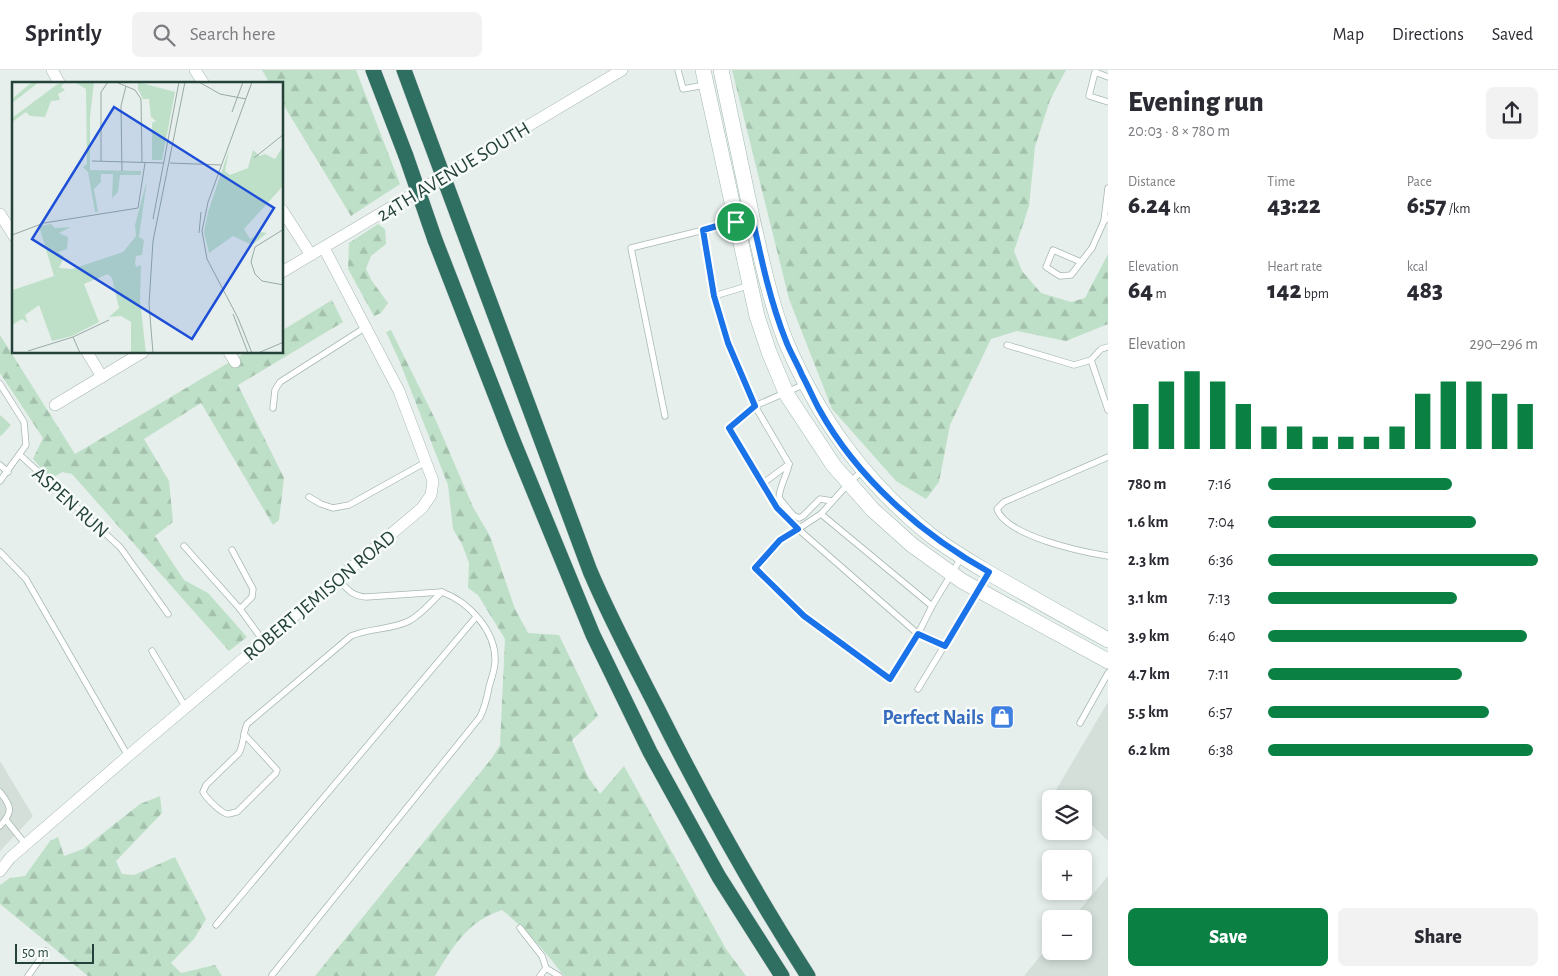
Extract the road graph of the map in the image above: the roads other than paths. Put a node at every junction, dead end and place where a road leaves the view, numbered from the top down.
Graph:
1 (52, 70) edge
2 (195, 70) edge
3 (373, 70) edge
4 (404, 70) edge
5 (622, 70) edge
6 (678, 70) edge
7 (721, 70) edge
8 (705, 77) edge
9 (1108, 77) edge
10 (59, 82) edge
11 (203, 82) edge
12 (1108, 102) edge
13 (1108, 188) edge
14 (284, 213) edge
15 (0, 214) edge
16 (752, 216) junction
17 (1106, 220) edge
18 (736, 222) junction
19 (703, 230) junction
20 (12, 233) edge
21 (324, 248) junction
22 (311, 255) junction
23 (1081, 262) junction
24 (284, 271) edge
25 (767, 281) junction
26 (750, 286) junction
27 (714, 296) junction
28 (366, 327) junction
29 (1007, 345) dead end
30 (1108, 347) edge
31 (88, 354) edge
32 (140, 354) edge
33 (1091, 360) junction
34 (102, 377) junction
35 (0, 384) edge
36 (807, 384) junction
37 (786, 392) junction
38 (55, 405) dead end
39 (755, 406) junction
40 (273, 408) dead end
41 (1108, 410) edge
42 (665, 416) dead end
43 (20, 455) junction
44 (1108, 457) edge
45 (426, 462) junction
46 (789, 464) junction
47 (0, 465) edge
48 (863, 470) junction
49 (8, 472) junction
50 (0, 481) edge
51 (849, 483) junction
52 (762, 484) junction
53 (308, 497) dead end
54 (832, 501) junction
55 (821, 514) junction
56 (798, 529) junction
57 (184, 546) dead end
58 (232, 550) dead end
59 (0, 552) edge
60 (1108, 556) edge
61 (962, 557) junction
62 (989, 572) junction
63 (952, 573) junction
64 (338, 579) junction
65 (978, 590) junction
66 (442, 592) junction
67 (932, 606) junction
68 (240, 610) junction
69 (168, 614) dead end
70 (476, 616) junction
71 (918, 634) junction
72 (1108, 640) edge
73 (264, 642) junction
74 (945, 646) junction
75 (152, 651) dead end
76 (1108, 661) edge
77 (1108, 673) edge
78 (918, 689) dead end
79 (186, 708) junction
80 (1080, 723) dead end
81 (244, 734) junction
82 (128, 756) junction
83 (0, 792) edge
84 (6, 820) junction
85 (0, 826) edge
86 (26, 845) junction
87 (0, 871) edge
88 (216, 925) dead end
89 (520, 928) dead end
90 (46, 951) dead end
91 (546, 968) junction
92 (272, 975) edge
93 (28, 976) edge
94 (540, 976) edge
95 (559, 976) edge
96 (782, 976) edge
97 (808, 976) edge

1 - 10 street
2 - 11 street
3 - 96 highway, bridge
4 - 97 highway, bridge
5 - 21 street, 24TH AVENUE SOUTH
6 - 8 lane
7 - 16 main road
8 - 18 main road
9 - 12 lane
13 - 17 lane
14 - 22 street
15 - 20 street
16 - 18 lane
16 - 25 main road
17 - 23 lane
18 - 19 lane
18 - 26 main road
19 - 27 lane
19 - 42 lane
21 - 22 street, 24TH AVENUE SOUTH
21 - 28 street, ROBERT JEMISON ROAD
22 - 24 street, 24TH AVENUE SOUTH
23 - 23 lane
25 - 26 lane
25 - 36 main road
26 - 27 lane
26 - 37 main road
27 - 39 lane
28 - 40 lane
28 - 45 street, ROBERT JEMISON ROAD
29 - 33 lane
30 - 33 lane
31 - 34 street
32 - 34 street
33 - 41 lane
34 - 38 street
35 - 43 lane, ASPEN RUN
36 - 37 lane
36 - 48 main road
37 - 39 lane
37 - 51 main road
39 - 46 lane
39 - 52 lane
43 - 49 lane
43 - 69 lane, ASPEN RUN
44 - 60 lane
45 - 53 lane
45 - 64 street, ROBERT JEMISON ROAD
46 - 52 lane
46 - 54 lane
47 - 49 lane, ASPEN RUN
48 - 51 lane
48 - 61 main road
49 - 50 lane
51 - 54 lane
51 - 63 main road
52 - 56 lane
54 - 55 lane
55 - 56 lane
55 - 67 lane
56 - 71 lane
56 - 71 lane
57 - 68 lane
58 - 68 lane
59 - 82 lane
61 - 62 main road
61 - 63 lane
62 - 65 lane
62 - 72 main road
63 - 65 main road
63 - 67 lane
64 - 66 lane
64 - 73 street, ROBERT JEMISON ROAD
65 - 74 lane
65 - 76 main road
66 - 70 lane
66 - 81 lane
67 - 71 lane
68 - 73 lane
70 - 88 lane
70 - 92 lane
71 - 74 lane
73 - 79 street, ROBERT JEMISON ROAD
74 - 78 lane
75 - 79 lane
77 - 80 lane
79 - 82 street, ROBERT JEMISON ROAD
81 - 81 lane
82 - 86 street, ROBERT JEMISON ROAD
83 - 84 lane
84 - 85 lane
84 - 86 lane
86 - 87 street, ROBERT JEMISON ROAD
89 - 91 lane
90 - 93 lane
91 - 94 lane
91 - 95 lane

